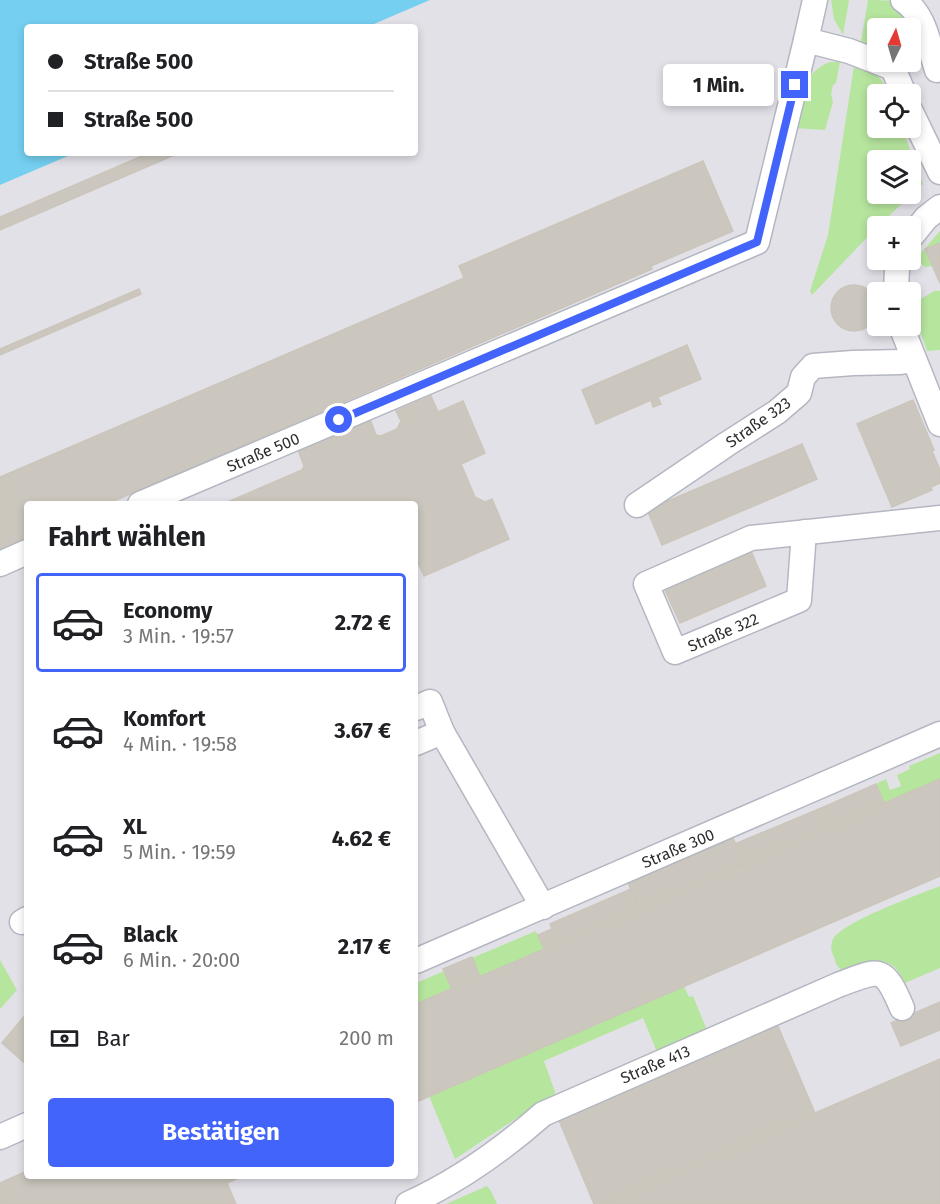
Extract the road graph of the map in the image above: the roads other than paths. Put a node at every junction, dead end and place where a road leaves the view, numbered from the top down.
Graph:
1 (815, 0) edge
2 (903, 0) edge
3 (806, 40) junction
4 (867, 58) edge
5 (938, 70) edge
6 (902, 72) edge
7 (921, 133) edge
8 (940, 172) edge
9 (940, 207) edge
10 (921, 224) edge
11 (905, 336) edge
12 (914, 360) junction
13 (940, 424) edge
14 (147, 501) edge
15 (637, 505) dead end
16 (940, 518) edge
17 (804, 532) junction
18 (24, 553) edge
19 (0, 564) edge
20 (418, 707) edge
21 (442, 732) junction
22 (940, 734) edge
23 (418, 742) edge
24 (543, 907) junction
25 (418, 960) edge
26 (903, 1008) dead end
27 (24, 1126) edge
28 (0, 1137) edge
29 (408, 1204) edge

1 - 3 street
2 - 5 street
3 - 4 street
3 - 14 street, Straße 500
5 - 6 street
7 - 8 street
9 - 10 street
11 - 12 street
12 - 13 street
12 - 15 street, Straße 323
16 - 17 street, Straße 322
17 - 17 street, Straße 322
18 - 19 street
20 - 21 street
21 - 23 street
21 - 24 street
22 - 24 street, Straße 300
24 - 25 street, Straße 300
26 - 29 street, Straße 413
27 - 28 street

